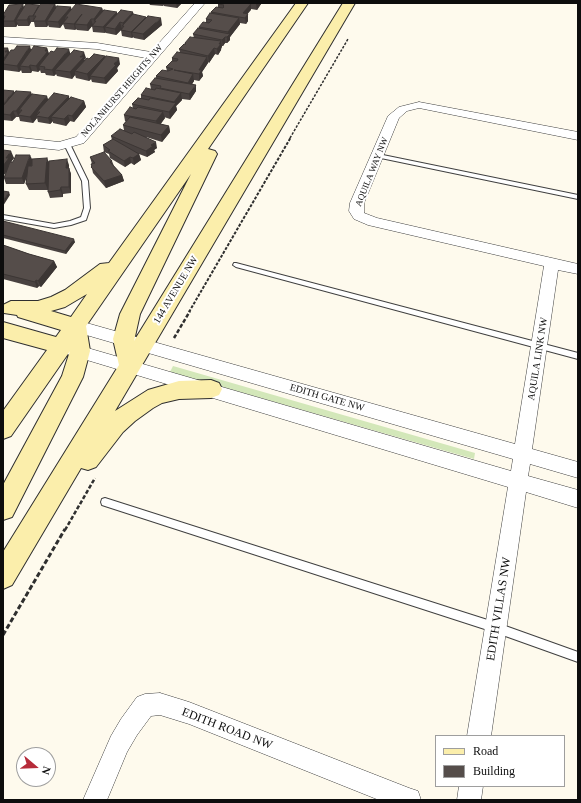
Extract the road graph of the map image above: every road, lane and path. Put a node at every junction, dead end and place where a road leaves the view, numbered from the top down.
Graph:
1 (200, 3) edge
2 (302, 3) edge
3 (341, 3) edge
4 (349, 3) edge
5 (3, 40) edge
6 (323, 46) junction
7 (152, 56) junction
8 (242, 88) junction
9 (578, 136) edge
10 (3, 140) edge
11 (68, 144) junction
12 (378, 156) junction
13 (578, 197) edge
14 (3, 217) edge
15 (129, 250) junction
16 (552, 263) junction
17 (236, 265) dead end
18 (578, 269) edge
19 (7, 307) edge
20 (76, 326) junction
21 (3, 330) edge
22 (123, 339) junction
23 (143, 345) junction
24 (540, 346) junction
25 (70, 349) junction
26 (578, 356) edge
27 (130, 366) junction
28 (211, 389) junction
29 (3, 429) edge
30 (523, 454) junction
31 (578, 470) edge
32 (96, 475) dead end
33 (519, 482) junction
34 (578, 499) edge
35 (105, 502) dead end
36 (3, 509) edge
37 (9, 566) edge
38 (497, 628) junction
39 (3, 635) edge
40 (578, 657) edge
41 (479, 735) edge
42 (471, 787) edge
43 (94, 800) edge
44 (409, 800) edge
45 (469, 800) edge

1 - 7 street, NOLANHURST HEIGHTS NW
2 - 8 main road
3 - 6 main road
4 - 6 main road, 144 AVENUE NW
5 - 7 street
6 - 23 main road, 144 AVENUE NW
7 - 11 street, NOLANHURST HEIGHTS NW
8 - 15 main road
8 - 22 main road
9 - 12 street, AQUILA WAY NW
10 - 11 street, NOLANHURST HEIGHTS NW
11 - 14 lane
12 - 13 lane
12 - 16 street, AQUILA WAY NW
15 - 19 main road
15 - 20 main road
16 - 18 street, AQUILA WAY NW
16 - 24 street, AQUILA LINK NW
17 - 24 lane
19 - 20 main road
20 - 22 street, EDITH GATE NW
20 - 25 main road
21 - 25 main road
22 - 23 street, EDITH GATE NW
22 - 27 main road
23 - 27 main road, 144 AVENUE NW
23 - 30 street, EDITH GATE NW
24 - 26 lane
24 - 30 street, AQUILA LINK NW
25 - 27 street
25 - 29 main road
25 - 36 main road
27 - 28 street
27 - 37 main road, 144 AVENUE NW
28 - 33 street
28 - 37 main road
30 - 31 street, EDITH GATE NW
30 - 33 street, AQUILA LINK NW
32 - 39 path
33 - 34 street
33 - 38 street, EDITH VILLAS NW
35 - 38 lane
38 - 40 lane
38 - 41 street, EDITH VILLAS NW
42 - 45 street
43 - 44 street, EDITH ROAD NW

